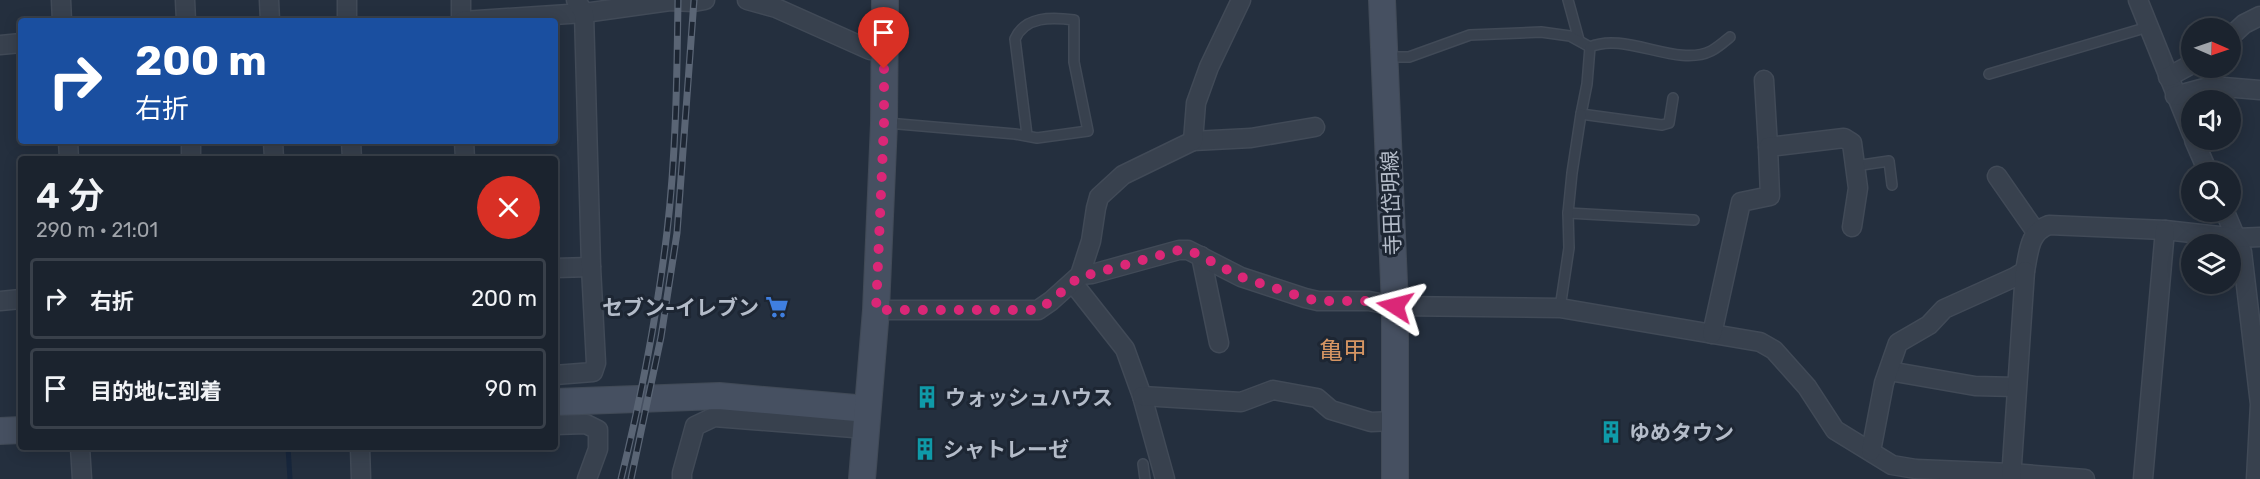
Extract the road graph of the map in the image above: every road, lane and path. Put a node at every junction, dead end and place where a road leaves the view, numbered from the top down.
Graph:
1 (61, 0) edge
2 (185, 0) edge
3 (269, 0) edge
4 (347, 0) edge
5 (460, 0) edge
6 (705, 0) edge
7 (747, 0) edge
8 (885, 0) edge
9 (1241, 0) edge
10 (1382, 0) edge
11 (1568, 0) edge
12 (2138, 0) edge
13 (664, 1) edge
14 (580, 7) edge
15 (2260, 16) edge
16 (62, 18) edge
17 (186, 18) edge
18 (270, 18) edge
19 (347, 18) edge
20 (462, 18) edge
21 (487, 18) edge
22 (2148, 27) junction
23 (2241, 27) edge
24 (1730, 37) dead end
25 (1579, 40) junction
26 (18, 43) edge
27 (0, 45) edge
28 (1590, 47) junction
29 (884, 51) junction
30 (1384, 57) junction
31 (2181, 70) edge
32 (1989, 74) dead end
33 (2168, 77) junction
34 (1764, 80) dead end
35 (2260, 90) edge
36 (2175, 96) junction
37 (1673, 98) dead end
38 (2181, 109) edge
39 (1581, 114) junction
40 (884, 123) junction
41 (1315, 127) dead end
42 (1027, 135) junction
43 (1193, 141) junction
44 (1768, 147) junction
45 (1856, 166) junction
46 (1997, 176) dead end
47 (1892, 185) dead end
48 (1568, 213) junction
49 (1694, 220) dead end
50 (1852, 227) dead end
51 (2165, 230) junction
52 (2036, 232) junction
53 (2201, 234) edge
54 (2260, 237) edge
55 (2241, 238) edge
56 (2241, 249) edge
57 (1201, 256) junction
58 (591, 267) junction
59 (558, 268) edge
60 (2025, 271) junction
61 (1076, 279) junction
62 (18, 299) edge
63 (0, 300) edge
64 (1395, 306) junction
65 (1560, 308) junction
66 (876, 310) junction
67 (1712, 334) junction
68 (1219, 343) dead end
69 (1889, 371) junction
70 (558, 375) edge
71 (2016, 387) junction
72 (1142, 396) junction
73 (558, 402) edge
74 (2260, 404) edge
75 (866, 419) junction
76 (1395, 421) junction
77 (558, 425) edge
78 (18, 430) edge
79 (0, 431) edge
80 (80, 450) edge
81 (360, 450) edge
82 (1871, 451) junction
83 (1143, 464) dead end
84 (2011, 476) edge
85 (82, 479) edge
86 (360, 479) edge
87 (587, 479) edge
88 (682, 479) edge
89 (862, 479) edge
90 (1145, 479) edge
91 (1165, 479) edge
92 (1395, 479) edge
93 (2085, 479) edge
94 (2143, 479) edge
95 (2256, 479) edge

1 - 16 street
2 - 17 street
3 - 18 street
4 - 19 street
5 - 20 street
6 - 13 street
7 - 29 street
8 - 29 street
9 - 43 street
10 - 30 street, 寺田岱明線
11 - 25 lane
12 - 22 street
13 - 14 street
14 - 21 street
14 - 58 street
15 - 23 street
22 - 32 lane
22 - 33 street
24 - 28 lane
25 - 28 lane
25 - 30 lane
26 - 27 street
28 - 39 lane
29 - 40 street
30 - 64 street, 寺田岱明線
31 - 33 street
33 - 36 street
34 - 44 street
35 - 36 street
36 - 38 street
37 - 39 lane
39 - 48 lane
40 - 42 lane
40 - 66 street
41 - 43 street
42 - 42 lane
43 - 61 street
44 - 45 street
44 - 67 street
45 - 47 lane
45 - 50 street
46 - 52 street
48 - 49 lane
48 - 65 lane
51 - 52 street
51 - 53 street
51 - 94 street
52 - 60 street
54 - 55 street
56 - 74 street
57 - 61 street
57 - 64 street
57 - 68 street
58 - 59 street
58 - 70 street
60 - 69 street
60 - 71 street
61 - 66 street
61 - 72 street
62 - 63 street
64 - 65 street
64 - 76 street, 寺田岱明線
65 - 67 street
66 - 75 street
67 - 82 street
69 - 71 street
69 - 82 street
71 - 84 street
72 - 76 street
72 - 91 street
73 - 75 street
74 - 95 street
75 - 88 street
75 - 89 street
76 - 92 street, 寺田岱明線
77 - 87 street
78 - 79 street
80 - 85 street
81 - 86 street
82 - 84 street
83 - 90 lane
84 - 93 street

